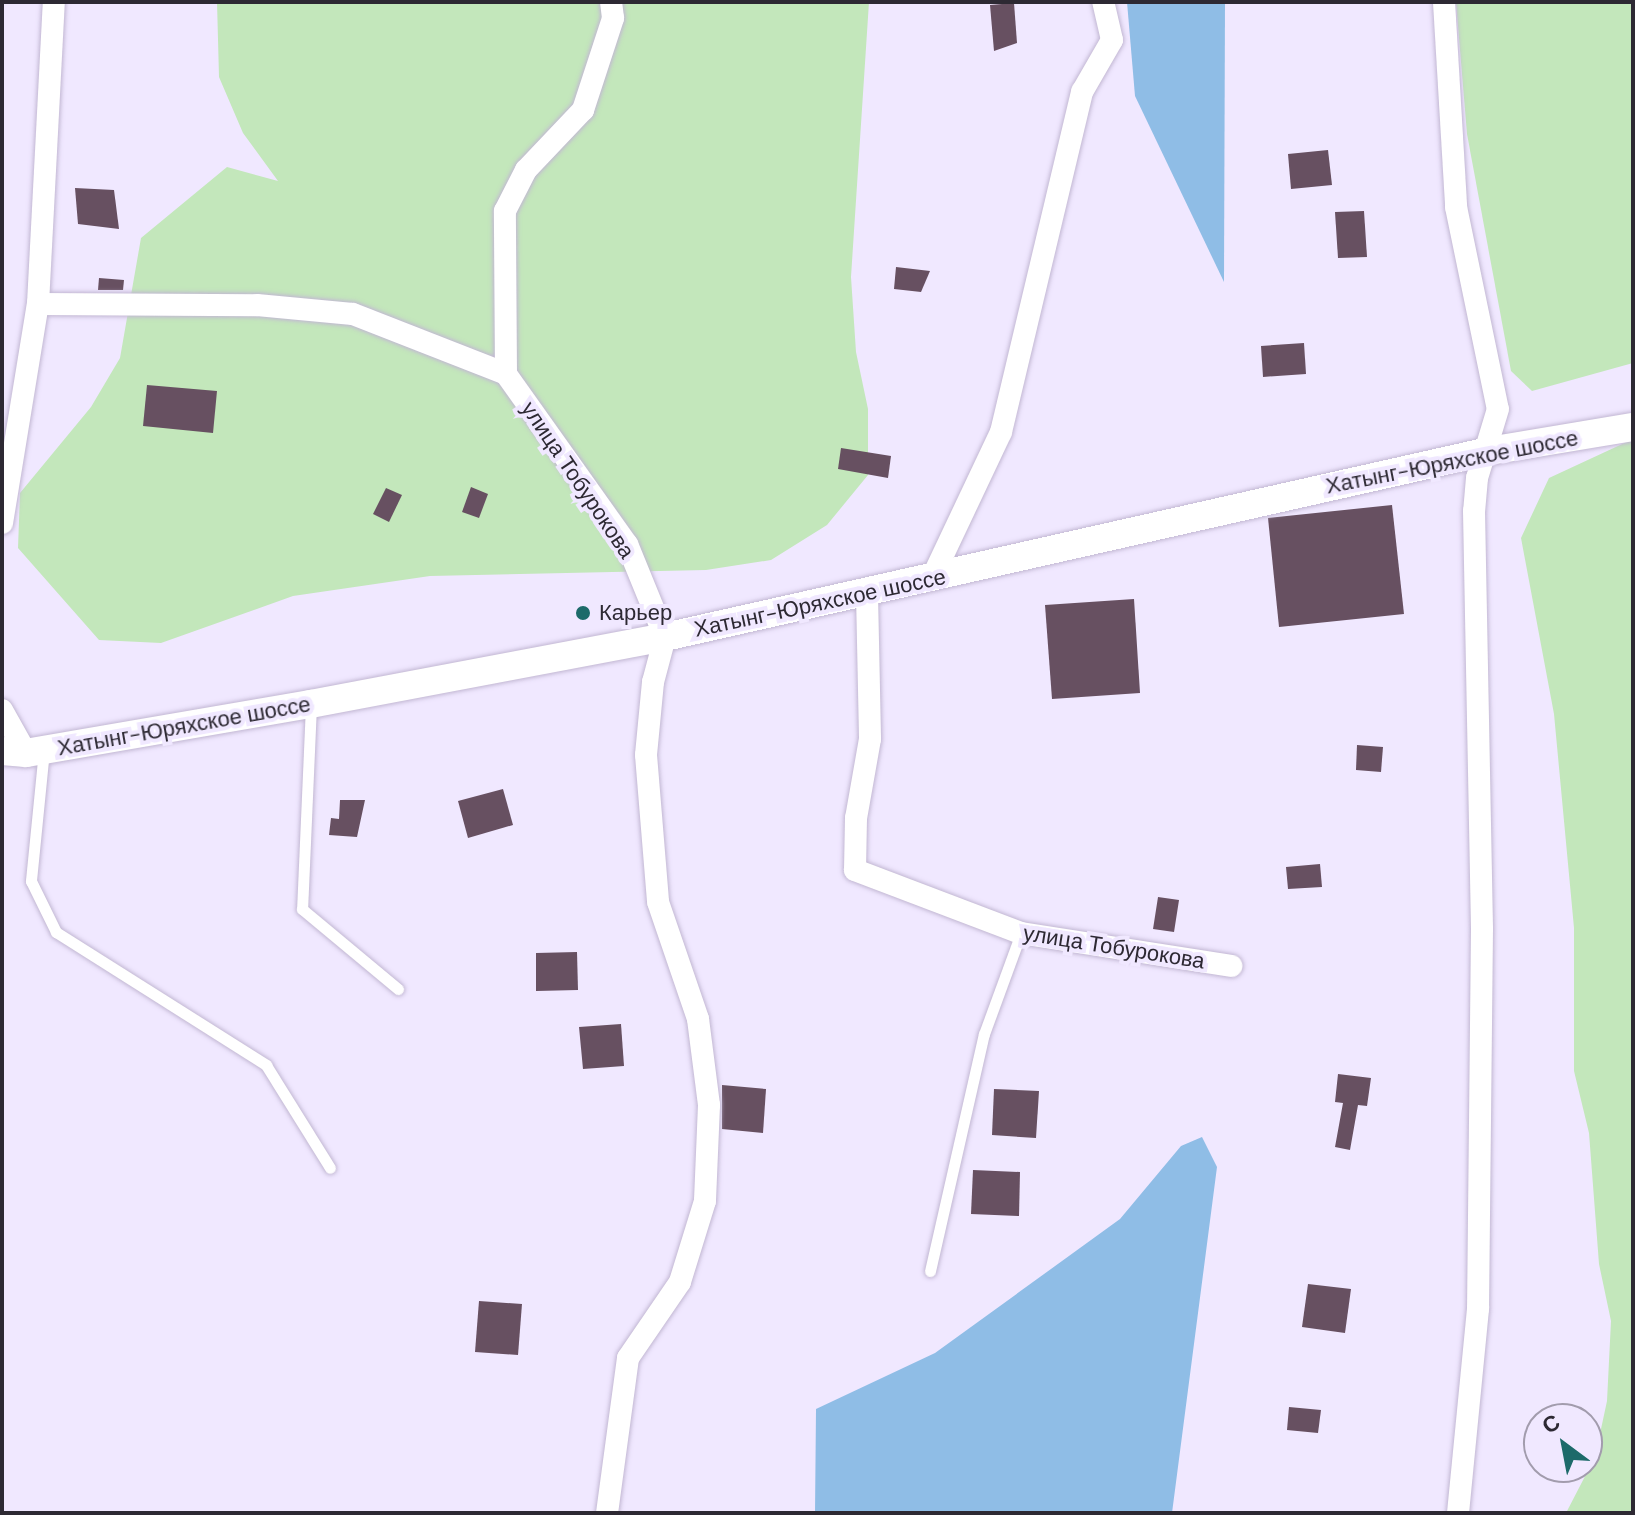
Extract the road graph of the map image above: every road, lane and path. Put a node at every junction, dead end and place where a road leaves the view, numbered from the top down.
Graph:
1 (54, 2) edge
2 (611, 2) edge
3 (1103, 2) edge
4 (1444, 2) edge
5 (38, 304) junction
6 (506, 374) junction
7 (1633, 427) edge
8 (1489, 451) junction
9 (2, 523) edge
10 (932, 578) junction
11 (867, 594) junction
12 (665, 637) junction
13 (311, 704) junction
14 (2, 710) edge
15 (24, 751) edge
16 (1021, 933) junction
17 (1231, 966) dead end
18 (398, 989) dead end
19 (330, 1168) dead end
20 (930, 1271) dead end
21 (607, 1513) edge
22 (1458, 1513) edge

1 - 5 street
2 - 6 street
3 - 10 street
4 - 8 street
5 - 6 street
5 - 9 street
6 - 12 street, улица Тобурокова
7 - 8 street, Хатынг-Юряхское шоссе
8 - 10 street, Хатынг-Юряхское шоссе
8 - 22 street
10 - 11 street, Хатынг-Юряхское шоссе
11 - 12 street, Хатынг-Юряхское шоссе
11 - 16 street, улица Тобурокова
12 - 13 street, Хатынг-Юряхское шоссе
12 - 21 street
13 - 15 street, Хатынг-Юряхское шоссе
13 - 18 lane
14 - 15 street
15 - 19 lane
16 - 17 street, улица Тобурокова
16 - 20 lane

